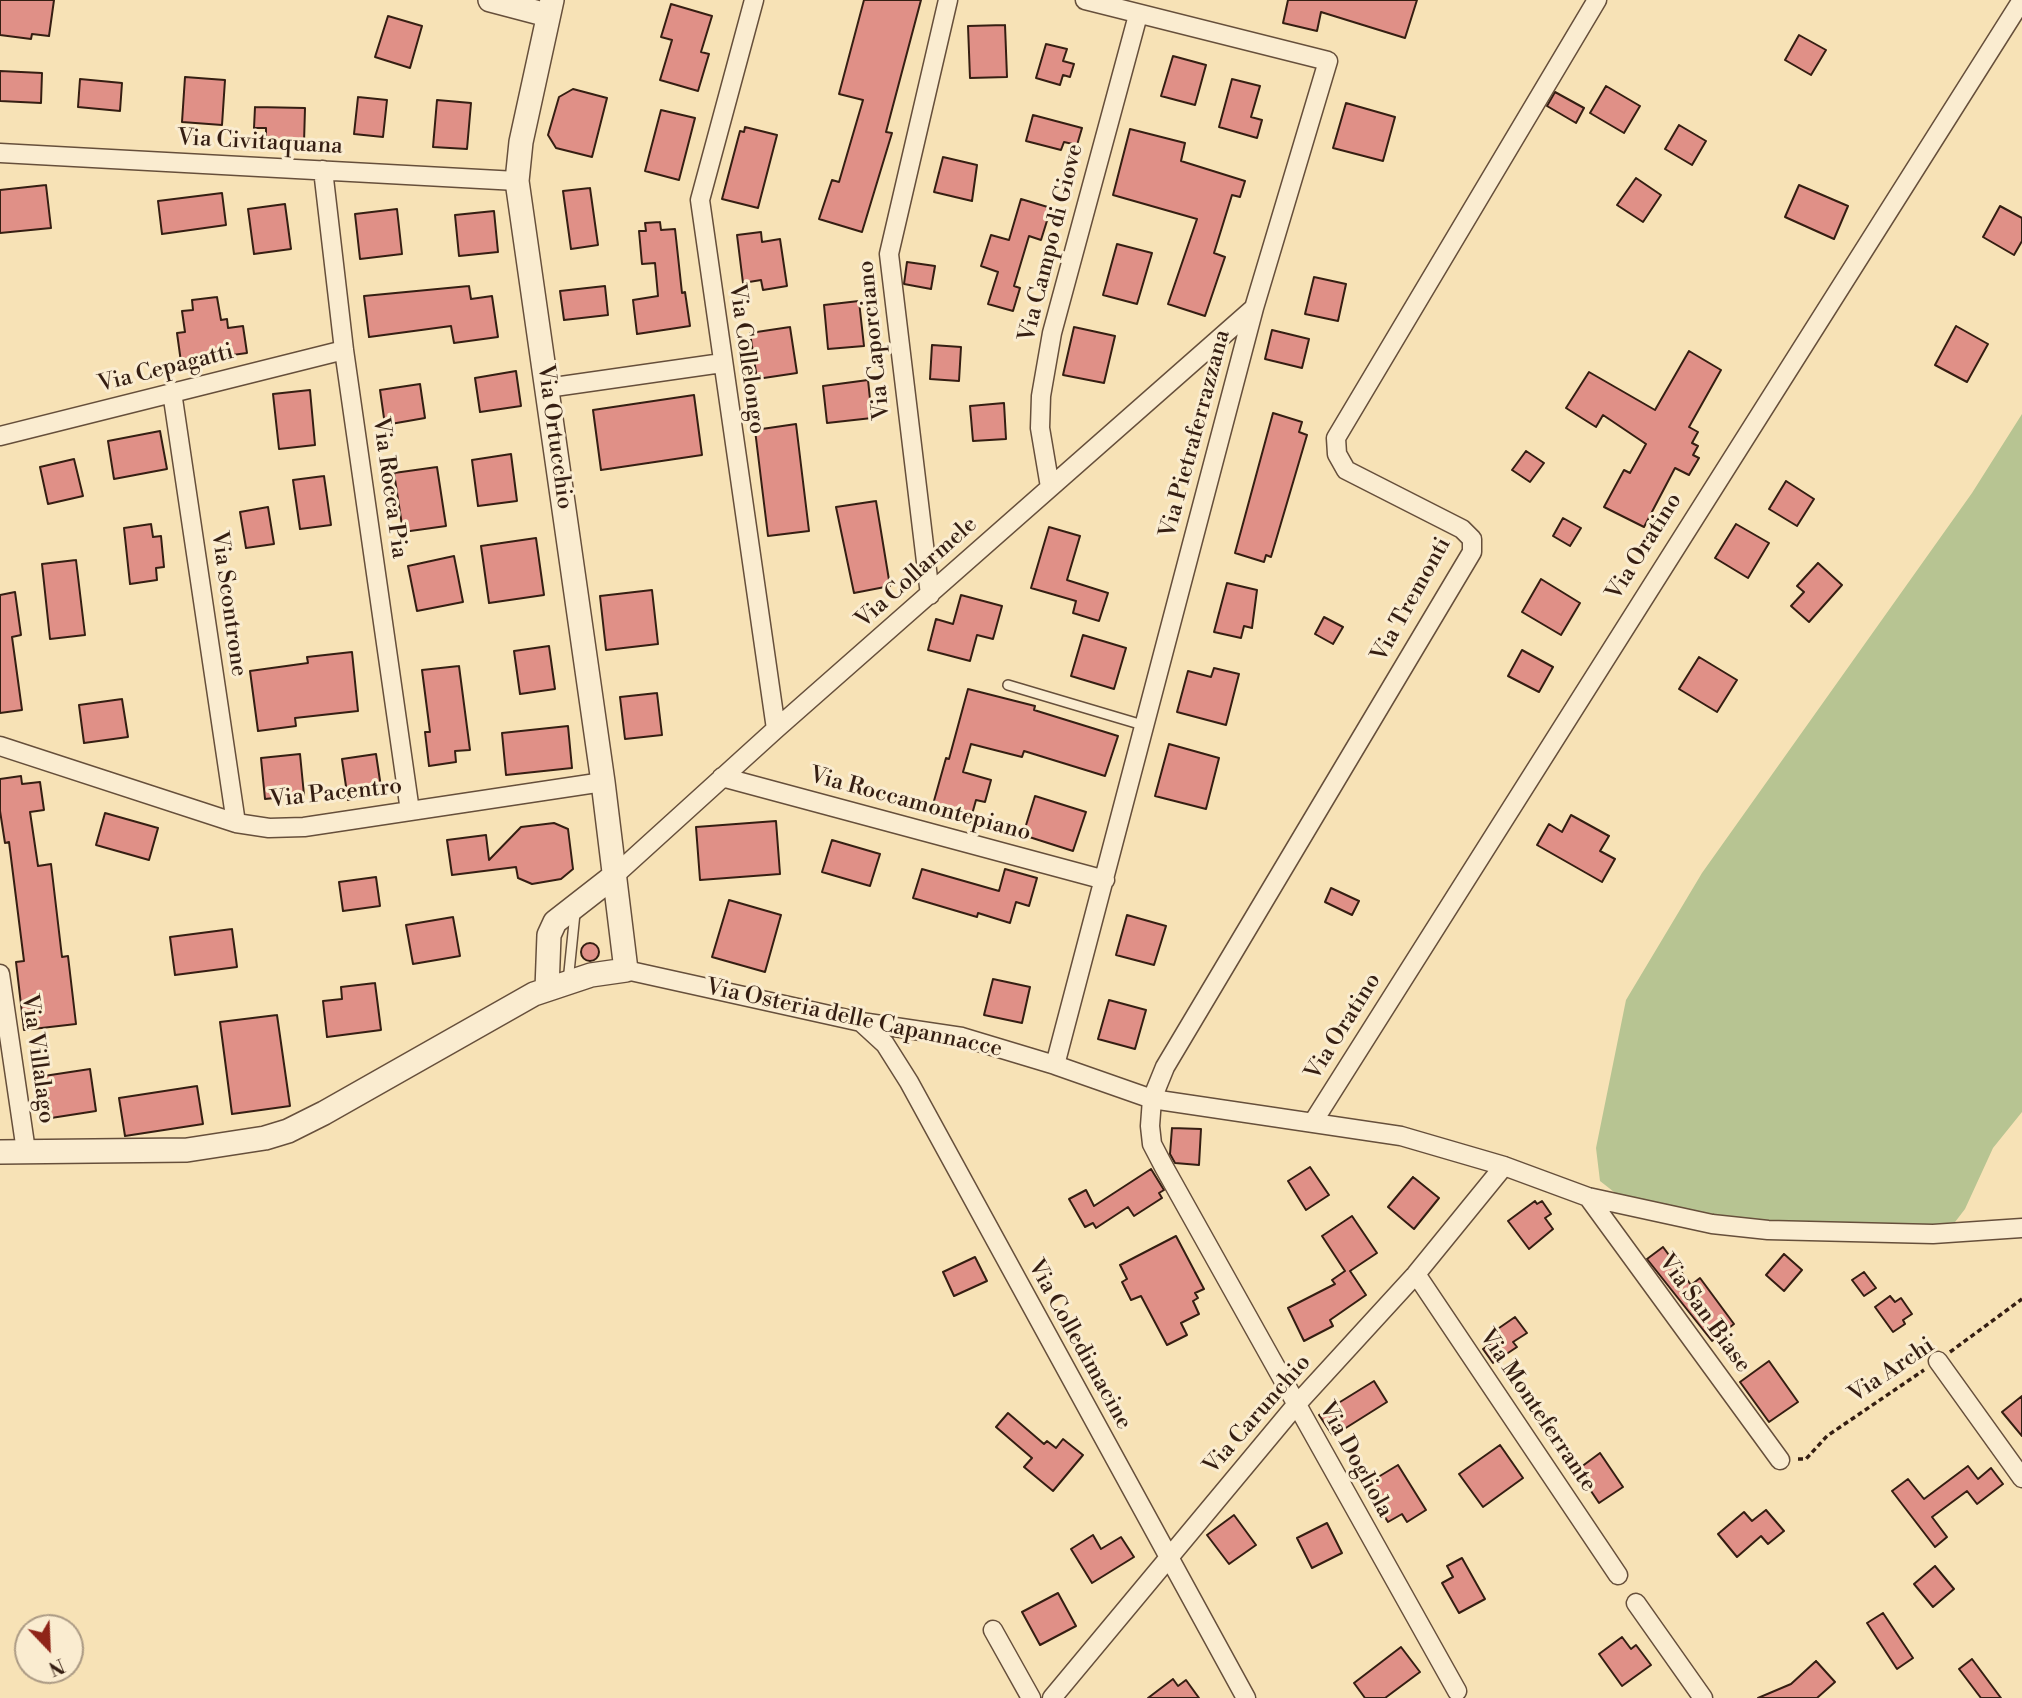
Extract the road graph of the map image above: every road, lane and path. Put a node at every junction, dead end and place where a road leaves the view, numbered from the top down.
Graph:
1 (490, 0) edge
2 (754, 0) edge
3 (948, 0) edge
4 (1085, 0) edge
5 (1597, 0) edge
6 (2022, 0) edge
7 (550, 8) edge
8 (1138, 15) junction
9 (0, 153) edge
10 (323, 170) junction
11 (517, 181) junction
12 (1254, 308) junction
13 (344, 350) junction
14 (722, 363) junction
15 (547, 388) junction
16 (172, 392) junction
17 (0, 436) edge
18 (1050, 487) junction
19 (930, 595) junction
20 (1008, 685) dead end
21 (1146, 726) junction
22 (776, 729) junction
23 (0, 746) edge
24 (722, 777) junction
25 (603, 782) junction
26 (410, 811) junction
27 (236, 822) junction
28 (614, 876) junction
29 (1105, 880) junction
30 (626, 970) junction
31 (0, 974) edge
32 (558, 986) junction
33 (861, 1022) junction
34 (1055, 1065) junction
35 (1152, 1100) junction
36 (1313, 1122) junction
37 (26, 1151) junction
38 (0, 1152) edge
39 (1504, 1166) junction
40 (1588, 1197) junction
41 (2022, 1228) edge
42 (1416, 1273) junction
43 (2022, 1299) edge
44 (1938, 1361) junction
45 (1296, 1405) junction
46 (1780, 1460) joint
47 (2022, 1478) edge
48 (1168, 1558) junction
49 (1618, 1575) dead end
50 (1636, 1603) dead end
51 (993, 1630) dead end
52 (1457, 1691) dead end
53 (1031, 1698) edge
54 (1052, 1698) edge
55 (1246, 1698) edge
56 (1703, 1698) edge

1 - 7 street
2 - 14 street, Via Collelongo
3 - 19 street, Via Caporciano
4 - 8 street, Via Pietraferrazzana
5 - 35 street, Via Tremonti
6 - 36 street, Via Oratino
7 - 11 street, Via Ortucchio
8 - 12 street, Via Pietraferrazzana
8 - 18 street, Via Campo di Giove
9 - 10 street, Via Civitaquana
10 - 11 street, Via Civitaquana
10 - 13 street, Via Rocca Pia
11 - 15 street, Via Ortucchio
12 - 18 street, Via Collarmele
12 - 21 street, Via Pietraferrazzana
13 - 16 street, Via Cepagatti
13 - 26 street, Via Rocca Pia
14 - 15 street
14 - 22 street, Via Collelongo
15 - 25 street, Via Ortucchio
16 - 17 street, Via Cepagatti
16 - 27 street, Via Scontrone
18 - 19 street, Via Collarmele
19 - 22 street, Via Collarmele
20 - 21 lane
21 - 29 street, Via Pietraferrazzana
22 - 24 street, Via Collarmele
23 - 27 street, Via Pacentro
24 - 28 street, Via Collarmele
24 - 29 street, Via Roccamontepiano
25 - 26 street, Via Pacentro
25 - 28 street, Via Ortucchio
26 - 27 street, Via Pacentro
28 - 30 street, Via Ortucchio
28 - 32 street
29 - 34 street, Via Pietraferrazzana
30 - 32 street, Via Osteria delle Capannacce
30 - 33 street, Via Osteria delle Capannacce
31 - 37 street, Via Villalago
32 - 37 street, Via Osteria delle Capannacce
33 - 34 street, Via Osteria delle Capannacce
33 - 48 street, Via Colledimacine
34 - 35 street, Via Osteria delle Capannacce
35 - 36 street, Via Osteria delle Capannacce
35 - 45 street, Via Dogliola
36 - 39 street, Via Osteria delle Capannacce
37 - 38 street, Via Osteria delle Capannacce
39 - 40 street, Via Osteria delle Capannacce
39 - 42 street, Via Carunchio
40 - 41 street, Via Osteria delle Capannacce
40 - 46 street, Via San Biase
42 - 45 street, Via Carunchio
42 - 49 street, Via Monteferrante
43 - 44 path, Via Archi
44 - 46 path, Via Archi
44 - 47 street
45 - 48 street, Via Carunchio
45 - 52 street, Via Dogliola
48 - 54 street, Via Carunchio
48 - 55 street, Via Colledimacine
50 - 56 street
51 - 53 street

